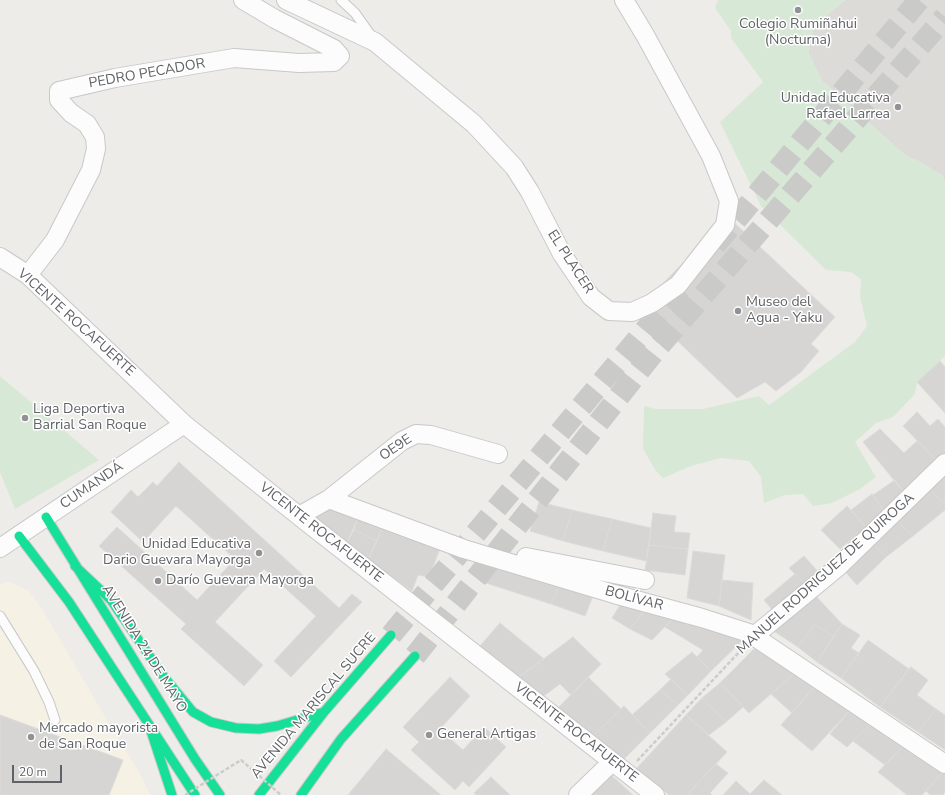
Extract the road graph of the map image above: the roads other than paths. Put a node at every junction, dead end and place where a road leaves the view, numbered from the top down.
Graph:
1 (243, 0) edge
2 (286, 0) edge
3 (341, 0) edge
4 (624, 0) edge
5 (375, 42) junction
6 (0, 257) edge
7 (28, 275) junction
8 (184, 424) junction
9 (498, 454) dead end
10 (945, 463) edge
11 (329, 499) junction
12 (299, 516) junction
13 (46, 517) junction
14 (19, 536) junction
15 (0, 548) edge
16 (464, 549) junction
17 (75, 566) junction
18 (645, 580) dead end
19 (0, 616) edge
20 (391, 635) tunnel mouth
21 (754, 636) junction
22 (415, 656) tunnel mouth
23 (324, 712) junction
24 (55, 720) dead end
25 (150, 728) junction
26 (340, 739) junction
27 (945, 764) edge
28 (619, 767) junction
29 (323, 780) dead end
30 (172, 795) edge
31 (195, 795) edge
32 (220, 795) edge
33 (259, 795) edge
34 (300, 795) edge
35 (578, 795) edge
36 (655, 795) edge

1 - 7 street, PEDRO PECADOR
2 - 5 street, EL PLACER
3 - 5 lane
4 - 5 street, EL PLACER
6 - 7 street, VICENTE ROCAFUERTE
7 - 8 street, VICENTE ROCAFUERTE
8 - 12 street, VICENTE ROCAFUERTE
8 - 13 street, CUMANDÁ
9 - 11 street, OE9E
10 - 21 street, MANUEL RODRIGUEZ DE QUIROGA
11 - 12 street
11 - 16 street, BOLÍVAR
12 - 28 street, VICENTE ROCAFUERTE
13 - 14 street, CUMANDÁ
13 - 17 main road, AVENIDA 24 DE MAYO
14 - 15 street, CUMANDÁ
14 - 25 main road
16 - 18 street
16 - 21 street, BOLÍVAR
17 - 23 main road
17 - 32 main road, AVENIDA 24 DE MAYO
19 - 24 lane
20 - 23 main road, AVENIDA MARISCAL SUCRE
21 - 27 street, BOLÍVAR
22 - 26 main road
23 - 33 main road, AVENIDA MARISCAL SUCRE
25 - 30 main road
25 - 31 main road
26 - 29 main road
26 - 34 main road
28 - 35 street
28 - 36 street, VICENTE ROCAFUERTE

